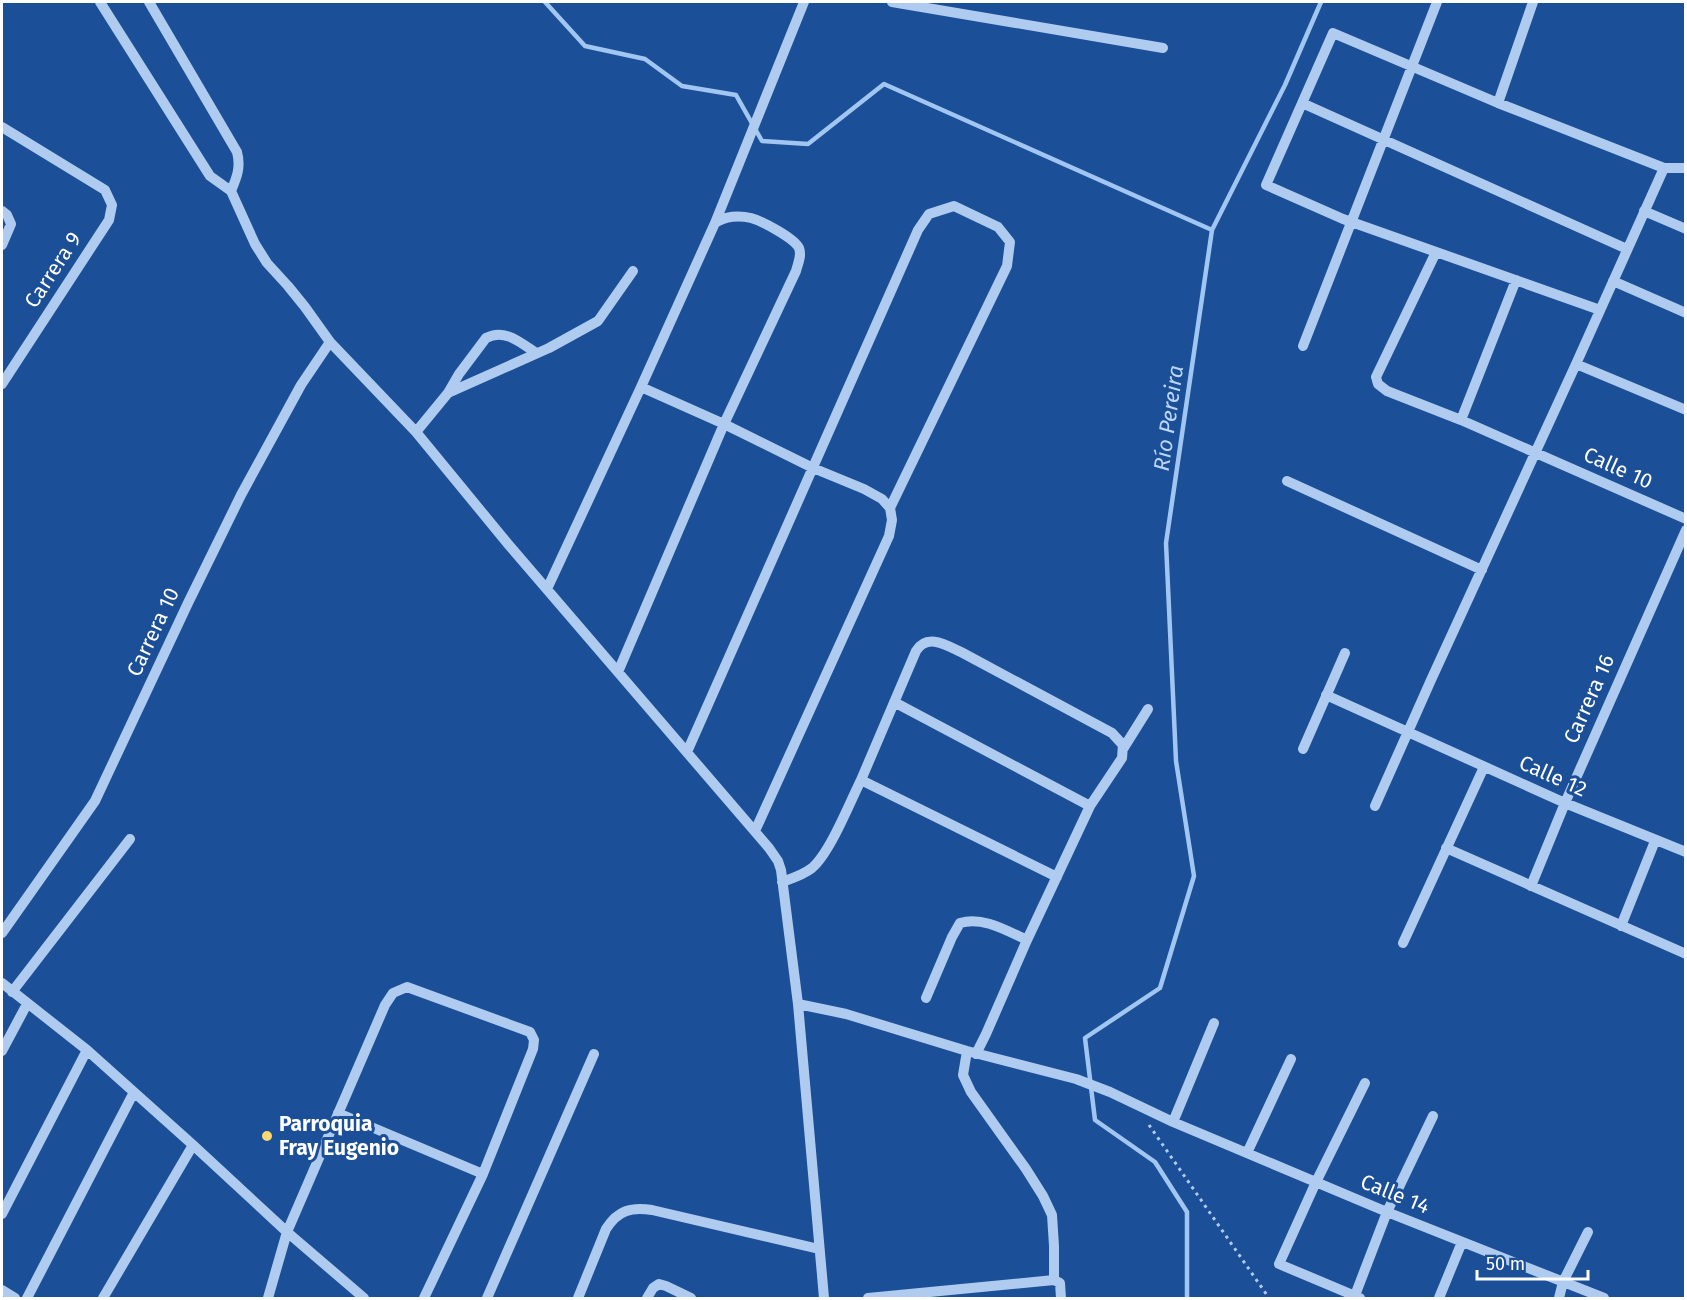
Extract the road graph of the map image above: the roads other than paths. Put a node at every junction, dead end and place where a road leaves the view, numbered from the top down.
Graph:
1 (100, 2) edge
2 (149, 2) edge
3 (804, 2) edge
4 (892, 2) edge
5 (1437, 2) edge
6 (1533, 2) edge
7 (1163, 48) dead end
8 (1411, 66) junction
9 (1498, 103) junction
10 (1302, 104) junction
11 (2, 127) edge
12 (1383, 141) junction
13 (1664, 168) junction
14 (1686, 168) edge
15 (231, 191) junction
16 (1644, 212) junction
17 (4, 213) edge
18 (1351, 222) junction
19 (715, 223) junction
20 (1686, 229) edge
21 (2, 245) edge
22 (1627, 249) junction
23 (1436, 252) junction
24 (633, 271) dead end
25 (1516, 280) junction
26 (1613, 281) junction
27 (1600, 310) junction
28 (1686, 313) edge
29 (330, 342) junction
30 (1303, 346) dead end
31 (536, 353) junction
32 (1576, 364) junction
33 (2, 384) edge
34 (641, 387) junction
35 (448, 393) junction
36 (1686, 410) edge
37 (1461, 420) junction
38 (724, 424) junction
39 (416, 432) junction
40 (1536, 453) junction
41 (813, 468) junction
42 (1287, 482) dead end
43 (890, 508) junction
44 (1686, 519) edge
45 (1686, 530) edge
46 (1482, 570) junction
47 (547, 589) junction
48 (1345, 653) dead end
49 (618, 672) junction
50 (1326, 695) junction
51 (894, 702) junction
52 (1148, 709) dead end
53 (1407, 733) junction
54 (1123, 749) junction
55 (1303, 749) dead end
56 (687, 753) junction
57 (1484, 767) junction
58 (861, 780) junction
59 (1564, 803) junction
60 (1090, 806) junction
61 (1375, 806) dead end
62 (755, 831) junction
63 (130, 839) dead end
64 (1655, 841) junction
65 (1446, 848) junction
66 (1686, 852) edge
67 (1057, 878) junction
68 (782, 882) junction
69 (1531, 886) junction
70 (1621, 926) junction
71 (2, 933) edge
72 (1027, 940) junction
73 (1403, 943) dead end
74 (1686, 954) edge
75 (2, 983) edge
76 (12, 992) junction
77 (926, 998) dead end
78 (27, 1004) junction
79 (798, 1004) junction
80 (1214, 1023) dead end
81 (87, 1050) junction
82 (2, 1051) edge
83 (971, 1052) junction
84 (594, 1054) dead end
85 (1291, 1059) dead end
86 (1365, 1083) dead end
87 (134, 1092) junction
88 (338, 1113) junction
89 (1433, 1116) dead end
90 (1173, 1122) junction
91 (193, 1145) junction
92 (1247, 1153) junction
93 (483, 1174) junction
94 (1316, 1182) junction
95 (1387, 1212) junction
96 (2, 1214) edge
97 (287, 1232) junction
98 (1588, 1232) dead end
99 (1462, 1242) junction
100 (819, 1249) junction
101 (1054, 1280) junction
102 (1563, 1282) junction
103 (2, 1290) edge
104 (1356, 1298) edge
105 (15, 1299) edge
106 (27, 1299) edge
107 (103, 1299) edge
108 (268, 1299) edge
109 (364, 1299) edge
110 (424, 1299) edge
111 (487, 1299) edge
112 (578, 1299) edge
113 (647, 1299) edge
114 (691, 1299) edge
115 (824, 1299) edge
116 (868, 1299) edge
117 (1061, 1299) edge
118 (1439, 1299) edge
119 (1560, 1299) edge
120 (1604, 1299) edge

1 - 15 street
2 - 15 street
3 - 19 street
4 - 7 street
5 - 8 street
6 - 9 street
8 - 9 street
8 - 10 street
8 - 12 street
9 - 13 street
10 - 12 street
10 - 18 street
11 - 33 street, Carrera 9
12 - 18 street
12 - 22 street
13 - 14 street
13 - 16 street
15 - 29 street
16 - 20 street
16 - 22 street
17 - 21 street
18 - 23 street
18 - 30 street
19 - 34 street
19 - 38 street
22 - 26 street
23 - 25 street
23 - 37 street, Calle 10
24 - 31 street
25 - 27 street
25 - 37 street
26 - 27 street
26 - 28 street
27 - 32 street
29 - 39 street
29 - 71 street, Carrera 10
31 - 35 street
31 - 35 street
32 - 36 street
32 - 40 street
34 - 38 street
34 - 47 street
35 - 39 street
37 - 40 street, Calle 10
38 - 41 street
38 - 49 street
39 - 47 street
40 - 44 street, Calle 10
40 - 46 street
41 - 43 street
41 - 43 street
41 - 56 street
42 - 46 street
43 - 62 street
45 - 59 street, Carrera 16
46 - 53 street
47 - 49 street
48 - 50 street
49 - 56 street
50 - 53 street, Calle 12
50 - 55 street
51 - 54 street
51 - 58 street
51 - 60 street
52 - 54 street
53 - 57 street, Calle 12
53 - 61 street
54 - 60 street
56 - 62 street
57 - 59 street, Calle 12
57 - 65 street
58 - 67 street
58 - 68 street
59 - 64 street, Calle 12
59 - 69 street, Carrera 16
60 - 67 street
62 - 68 street
63 - 76 street
64 - 66 street, Calle 12
64 - 70 street
65 - 69 street
65 - 73 street
67 - 72 street
68 - 79 street
69 - 70 street
70 - 74 street
72 - 77 street
72 - 83 street
75 - 76 street
76 - 78 street
78 - 81 street
78 - 82 street
79 - 83 street, Calle 14
79 - 100 street
80 - 90 street
81 - 87 street
81 - 96 street
83 - 90 street, Calle 14
83 - 101 street
84 - 111 street
85 - 92 street
86 - 94 street
87 - 91 street
87 - 106 street
88 - 93 street
88 - 93 street
88 - 97 street
89 - 95 street
90 - 92 street, Calle 14
91 - 97 street
91 - 107 street
92 - 94 street, Calle 14
93 - 110 street
94 - 95 street, Calle 14
94 - 104 street
95 - 99 street, Calle 14
95 - 104 street
97 - 108 street
97 - 109 street
98 - 102 street
99 - 102 street, Calle 14
99 - 118 street
100 - 112 street
100 - 115 street
101 - 116 street
101 - 117 street
102 - 119 street
102 - 120 street, Calle 14
103 - 105 street
113 - 114 street

